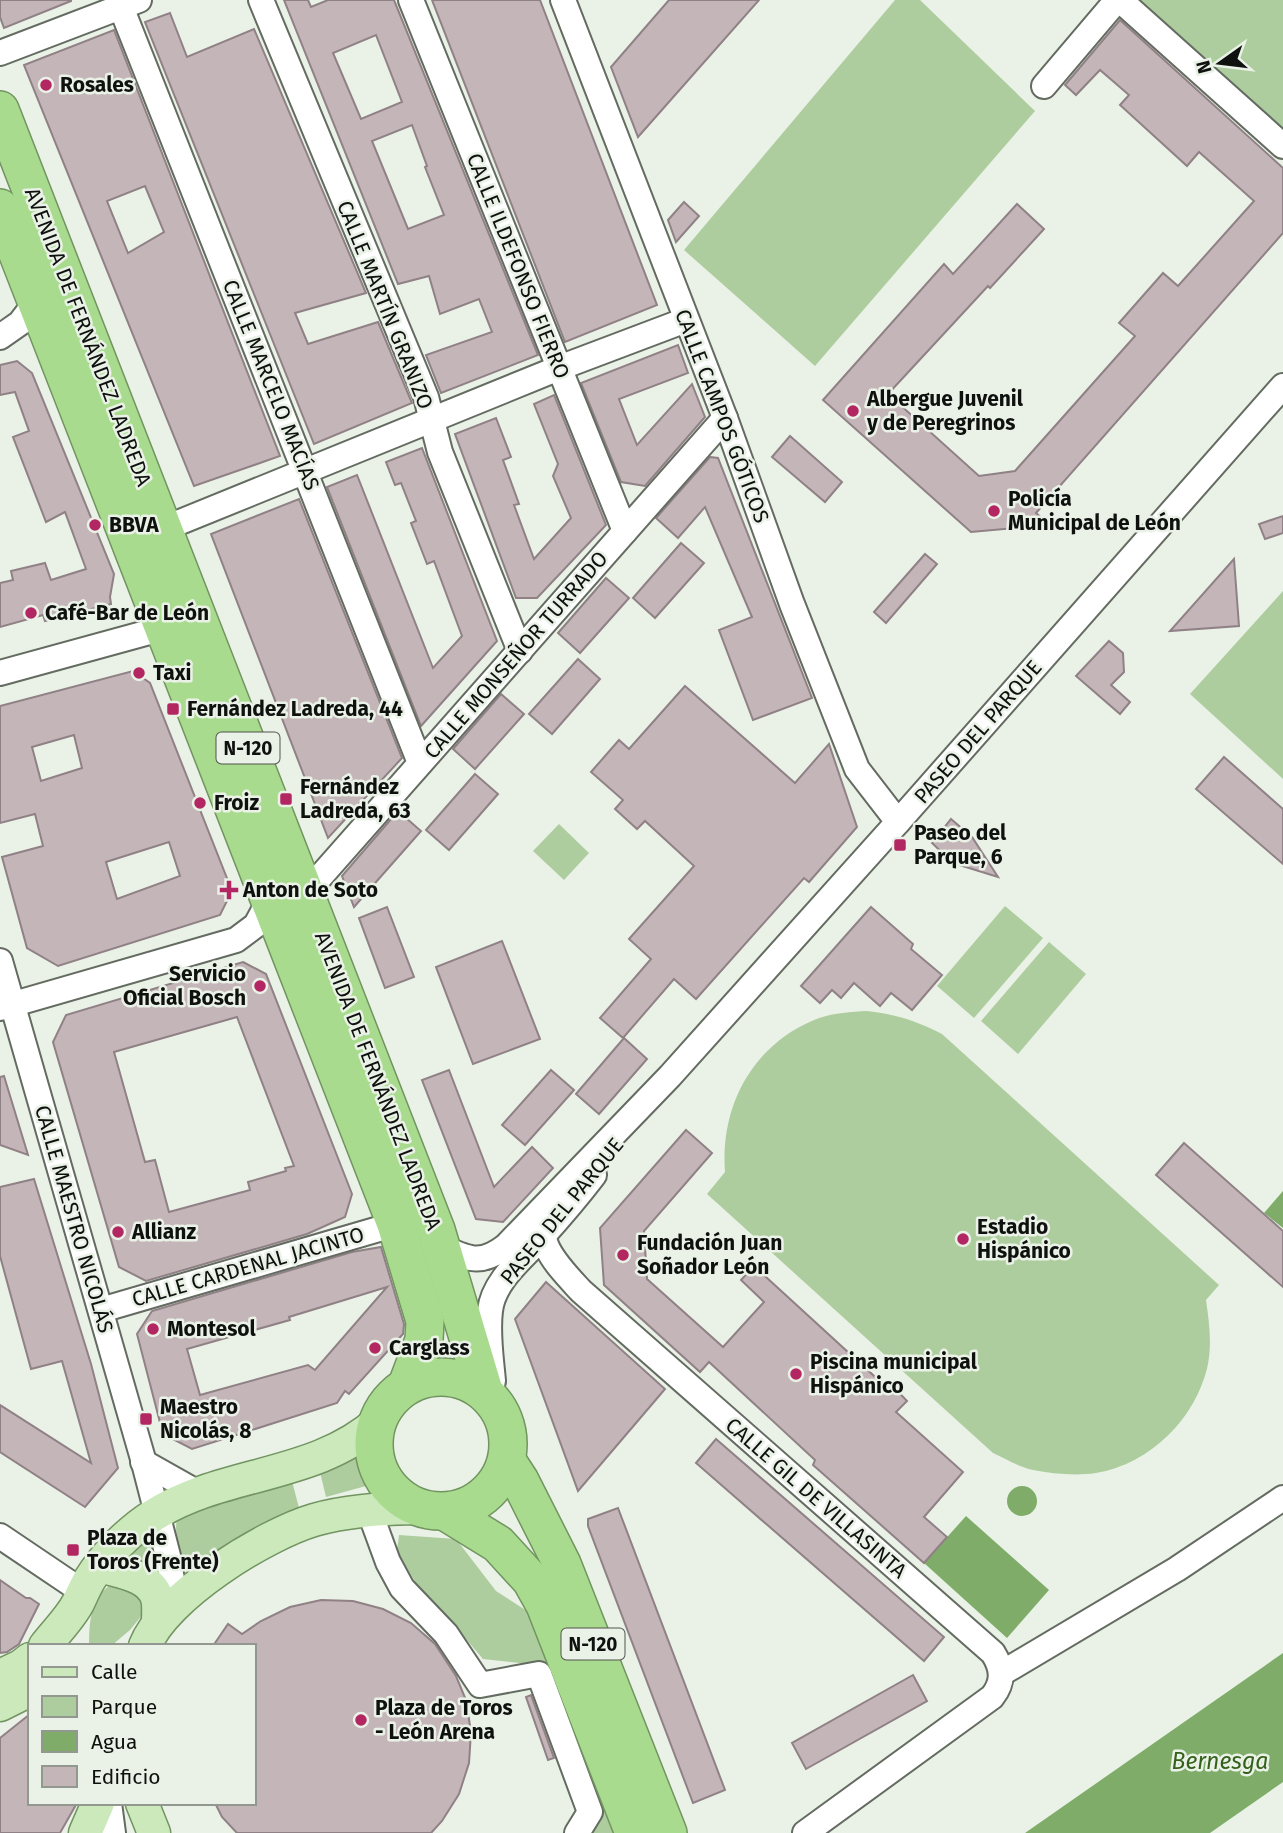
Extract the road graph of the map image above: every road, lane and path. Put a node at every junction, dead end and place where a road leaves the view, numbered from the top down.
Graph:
1 (261, 0) edge
2 (411, 0) edge
3 (563, 0) edge
4 (1119, 0) edge
5 (130, 3) edge
6 (0, 53) edge
7 (1044, 86) dead end
8 (0, 110) edge
9 (1283, 146) edge
10 (0, 208) edge
11 (36, 302) junction
12 (686, 320) junction
13 (0, 337) edge
14 (559, 368) junction
15 (1283, 386) edge
16 (725, 418) junction
17 (431, 422) junction
18 (305, 472) junction
19 (163, 529) junction
20 (625, 531) junction
21 (164, 628) junction
22 (520, 651) junction
23 (0, 673) edge
24 (420, 763) junction
25 (898, 822) junction
26 (304, 889) junction
27 (269, 901) junction
28 (0, 961) edge
29 (6, 1006) edge
30 (670, 1076) junction
31 (618, 1129) junction
32 (396, 1224) junction
33 (542, 1237) junction
34 (441, 1247) junction
35 (101, 1310) junction
36 (407, 1385) junction
37 (489, 1397) junction
38 (380, 1420) junction
39 (507, 1461) junction
40 (145, 1469) junction
41 (198, 1493) junction
42 (1283, 1498) edge
43 (369, 1510) junction
44 (434, 1510) junction
45 (156, 1513) junction
46 (0, 1536) edge
47 (87, 1587) junction
48 (153, 1632) edge
49 (46, 1644) edge
50 (75, 1644) edge
51 (28, 1661) edge
52 (1002, 1673) junction
53 (0, 1676) edge
54 (28, 1691) edge
55 (0, 1705) edge
56 (97, 1805) edge
57 (109, 1805) edge
58 (143, 1805) edge
59 (85, 1833) edge
60 (113, 1833) edge
61 (154, 1833) edge
62 (577, 1833) edge
63 (634, 1833) edge
64 (668, 1833) edge
65 (805, 1833) edge

1 - 17 street, CALLE MARTÍN GRANIZO
2 - 14 street, CALLE ILDEFONSO FIERRO
3 - 12 street, CALLE CAMPOS GÓTICOS
4 - 7 street
4 - 9 street
5 - 6 street
5 - 18 street, CALLE MARCELO MACÍAS
8 - 19 highway, AVENIDA DE FERNÁNDEZ LADREDA / N-120
10 - 11 highway, AVENIDA DE FERNÁNDEZ LADREDA / N-120
11 - 13 street
11 - 21 highway, AVENIDA DE FERNÁNDEZ LADREDA / N-120
12 - 14 street
12 - 16 street, CALLE CAMPOS GÓTICOS
14 - 17 street
14 - 20 street, CALLE ILDEFONSO FIERRO
15 - 25 street, PASEO DEL PARQUE
16 - 20 street, CALLE MONSEÑOR TURRADO
16 - 25 street, CALLE CAMPOS GÓTICOS
17 - 18 street
17 - 22 street, CALLE MARTÍN GRANIZO
18 - 19 street
18 - 24 street, CALLE MARCELO MACÍAS
19 - 26 highway, AVENIDA DE FERNÁNDEZ LADREDA / N-120
20 - 22 street, CALLE MONSEÑOR TURRADO
21 - 23 street
21 - 27 highway, AVENIDA DE FERNÁNDEZ LADREDA / N-120
22 - 24 street, CALLE MONSEÑOR TURRADO
24 - 26 street, CALLE MONSEÑOR TURRADO
25 - 30 street, PASEO DEL PARQUE
26 - 34 highway, AVENIDA DE FERNÁNDEZ LADREDA / N-120
27 - 29 street
27 - 32 highway, AVENIDA DE FERNÁNDEZ LADREDA / N-120
28 - 29 street, CALLE MAESTRO NICOLÁS
29 - 35 street, CALLE MAESTRO NICOLÁS
30 - 31 street, PASEO DEL PARQUE
30 - 33 street, PASEO DEL PARQUE
31 - 33 street
31 - 34 street, PASEO DEL PARQUE
32 - 35 street, CALLE CARDENAL JACINTO
32 - 36 highway, AVENIDA DE FERNÁNDEZ LADREDA / N-120
33 - 37 street, PASEO DEL PARQUE
33 - 52 street, CALLE GIL DE VILLASINTA
34 - 37 highway, AVENIDA DE FERNÁNDEZ LADREDA / N-120
35 - 40 street, CALLE MAESTRO NICOLÁS
36 - 37 highway
36 - 38 highway, N-120
37 - 39 highway, N-120
38 - 41 main road
38 - 44 highway, N-120
39 - 44 highway
39 - 64 highway, N-120
40 - 41 street
40 - 45 street, CALLE MAESTRO NICOLÁS
41 - 45 main road
42 - 52 street
43 - 44 main road
43 - 48 main road
43 - 62 street
44 - 63 highway, N-120
45 - 47 main road
45 - 48 street, CALLE MAESTRO NICOLÁS
46 - 47 street
47 - 48 main road
47 - 49 main road
47 - 50 main road
51 - 53 main road
52 - 65 street
54 - 55 main road
56 - 59 main road
57 - 60 street
58 - 61 main road

